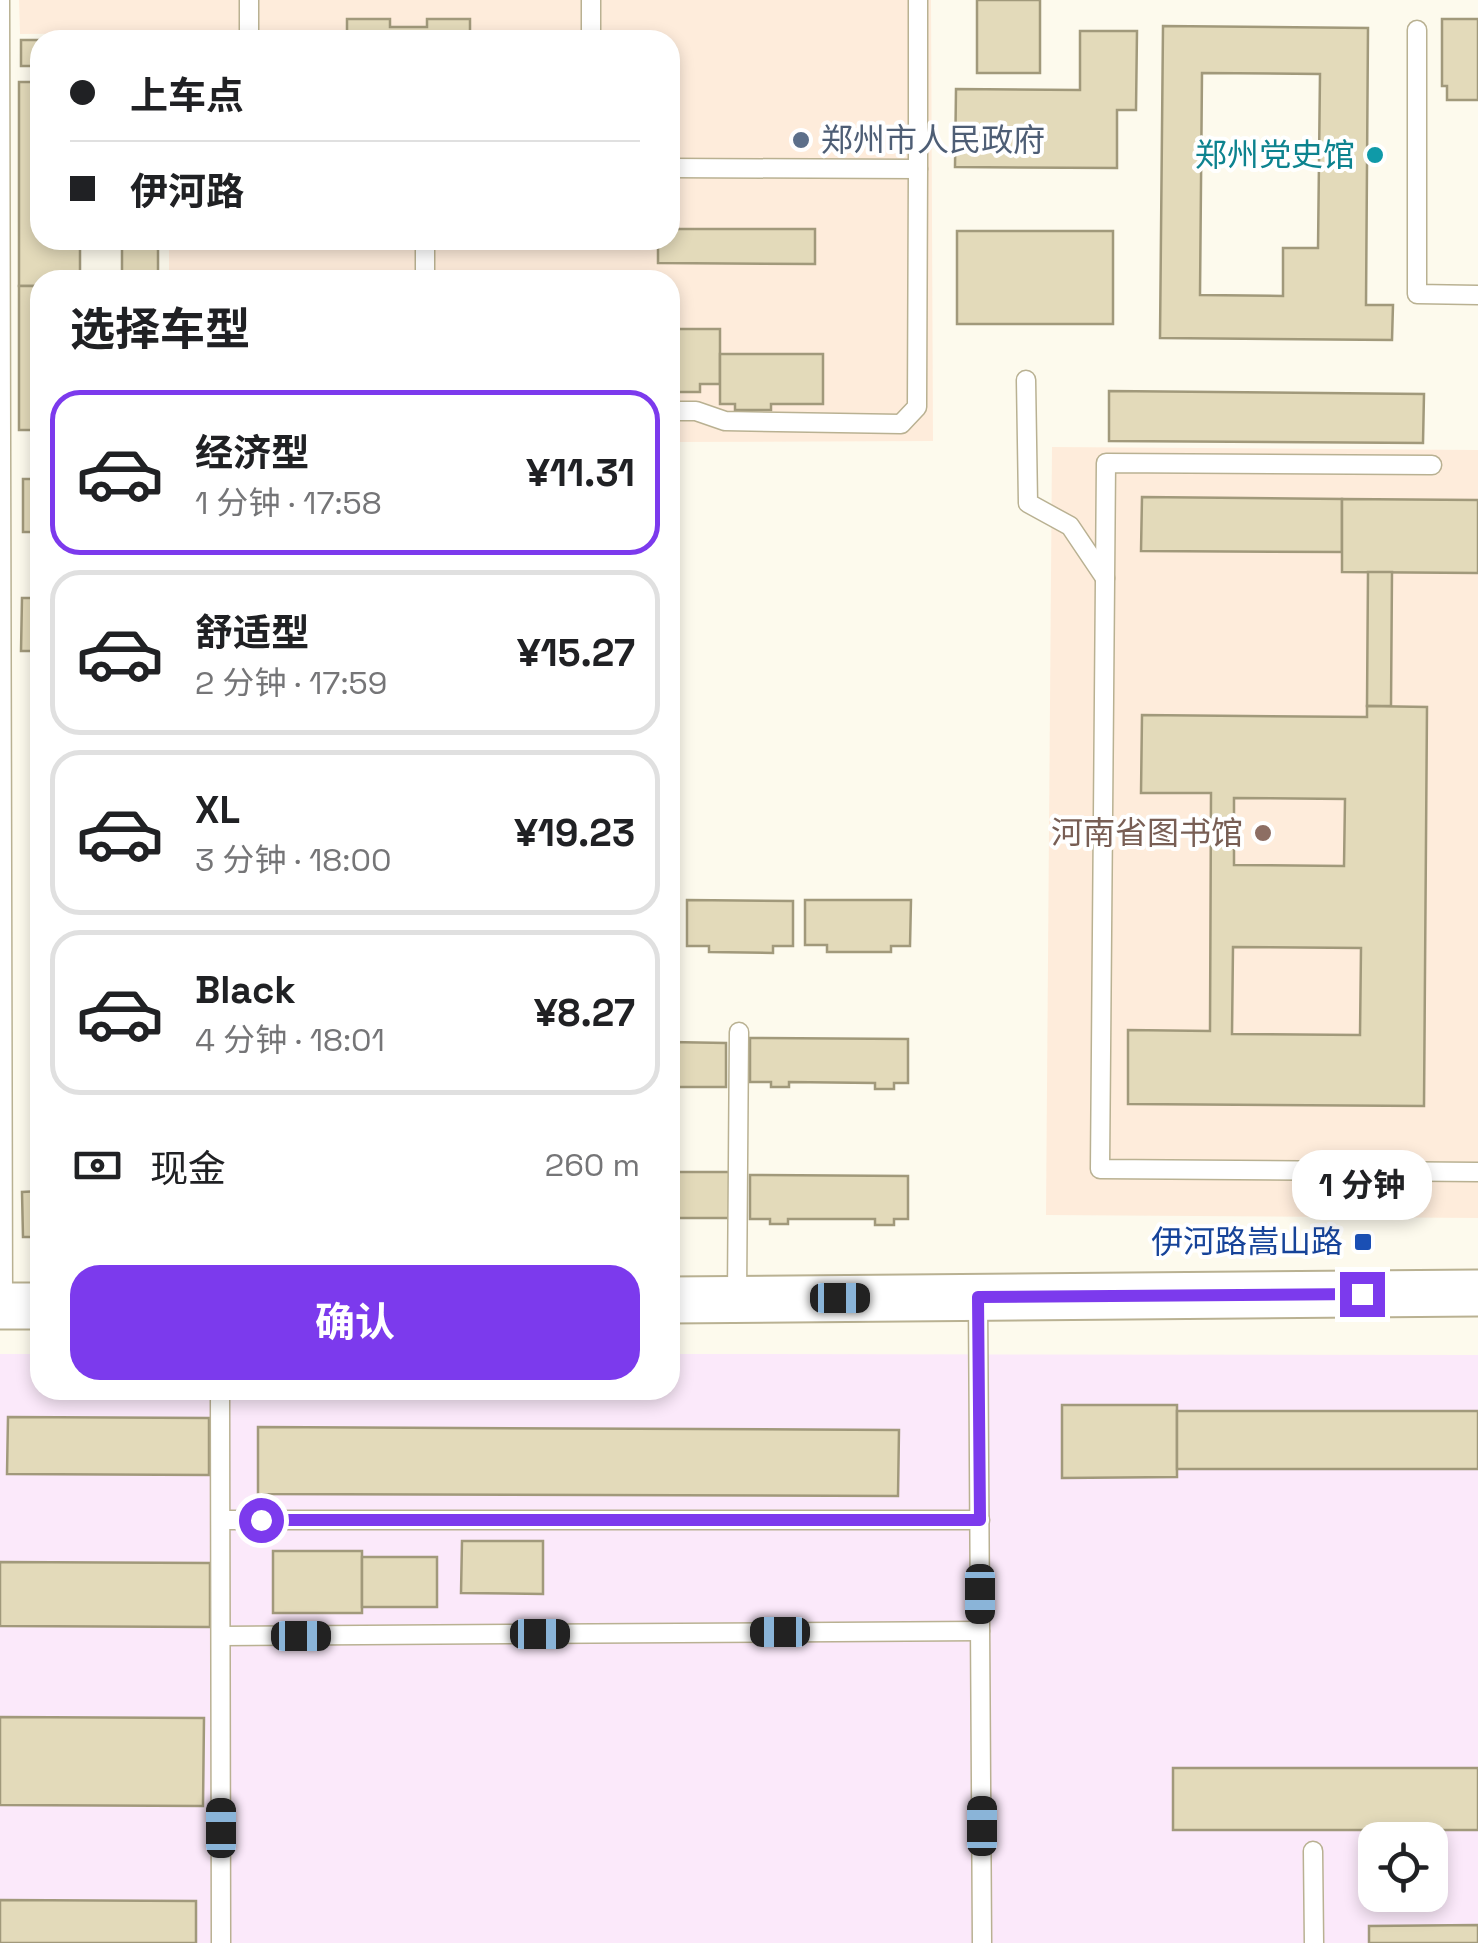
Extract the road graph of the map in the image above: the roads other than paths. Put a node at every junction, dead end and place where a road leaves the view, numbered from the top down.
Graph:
1 (0, 0) edge
2 (249, 0) edge
3 (591, 0) edge
4 (918, 0) edge
5 (249, 30) edge
6 (590, 30) edge
7 (1417, 30) dead end
8 (680, 168) edge
9 (918, 169) junction
10 (1478, 294) edge
11 (1026, 380) dead end
12 (680, 411) edge
13 (1432, 466) dead end
14 (1105, 578) junction
15 (1, 664) edge
16 (1, 750) edge
17 (739, 1032) dead end
18 (1478, 1172) edge
19 (1478, 1293) edge
20 (978, 1297) junction
21 (680, 1300) edge
22 (737, 1300) junction
23 (14, 1306) edge
24 (220, 1400) edge
25 (221, 1520) junction
26 (980, 1520) junction
27 (980, 1630) junction
28 (221, 1636) junction
29 (1313, 1851) dead end
30 (221, 1943) edge
31 (982, 1943) edge
32 (1314, 1943) edge

1 - 15 lane
2 - 5 lane
3 - 6 lane
4 - 9 lane
7 - 10 lane
8 - 9 lane
9 - 12 lane
11 - 14 lane
13 - 14 lane
14 - 18 lane
15 - 16 lane
16 - 23 lane
17 - 22 lane
19 - 20 street
20 - 22 street
20 - 26 lane
21 - 22 street
24 - 25 lane
25 - 26 lane
25 - 28 lane
26 - 27 lane
27 - 28 lane
27 - 31 lane
28 - 30 lane
29 - 32 lane

